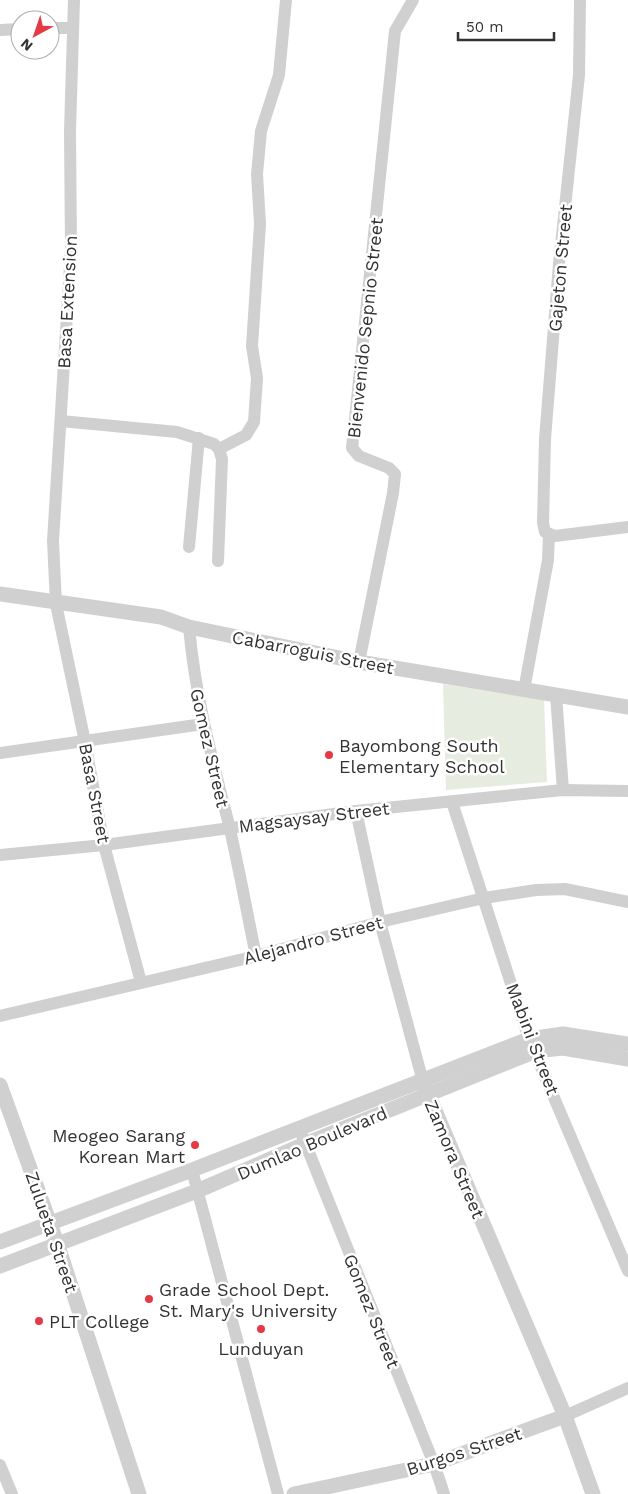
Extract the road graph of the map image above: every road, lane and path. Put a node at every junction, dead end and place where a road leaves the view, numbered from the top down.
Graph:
1 (74, 0) edge
2 (286, 0) edge
3 (412, 0) edge
4 (580, 0) edge
5 (60, 28) edge
6 (72, 28) junction
7 (61, 421) junction
8 (199, 438) junction
9 (219, 449) junction
10 (628, 527) edge
11 (549, 534) junction
12 (189, 547) dead end
13 (218, 561) dead end
14 (0, 594) edge
15 (56, 604) junction
16 (189, 626) junction
17 (359, 662) junction
18 (524, 690) junction
19 (556, 696) junction
20 (628, 707) edge
21 (203, 724) junction
22 (85, 742) junction
23 (0, 753) edge
24 (563, 790) junction
25 (628, 791) edge
26 (452, 802) junction
27 (356, 811) junction
28 (229, 827) junction
29 (104, 846) junction
30 (0, 854) edge
31 (484, 898) junction
32 (628, 902) edge
33 (380, 922) junction
34 (256, 956) junction
35 (141, 982) junction
36 (0, 1016) edge
37 (628, 1044) edge
38 (532, 1045) junction
39 (628, 1059) edge
40 (422, 1078) junction
41 (0, 1085) edge
42 (427, 1095) junction
43 (299, 1128) junction
44 (305, 1144) junction
45 (192, 1170) junction
46 (198, 1191) junction
47 (49, 1223) junction
48 (0, 1242) edge
49 (57, 1243) junction
50 (0, 1266) edge
51 (628, 1271) edge
52 (628, 1388) edge
53 (564, 1416) junction
54 (434, 1464) junction
55 (0, 1465) edge
56 (12, 1494) edge
57 (139, 1494) edge
58 (278, 1494) edge
59 (294, 1494) edge
60 (444, 1494) edge
61 (593, 1494) edge

1 - 6 street, Basa Extension
2 - 9 street
3 - 17 street, Bienvenido Sepnio Street
4 - 11 street, Gajeton Street
5 - 6 street
6 - 7 street, Basa Extension
7 - 8 street
7 - 15 street, Basa Extension
8 - 9 street
8 - 12 street
9 - 13 street
10 - 11 street
11 - 18 street, Gajeton Street
14 - 15 street, Cabarroguis Street
15 - 16 street, Cabarroguis Street
15 - 22 street, Basa Street
16 - 17 street, Cabarroguis Street
16 - 21 street, Gomez Street
17 - 18 street, Cabarroguis Street
18 - 19 street, Cabarroguis Street
19 - 20 street, Cabarroguis Street
19 - 24 street
21 - 22 street
21 - 28 street, Gomez Street
22 - 23 street
22 - 29 street, Basa Street
24 - 25 street, Magsaysay Street
24 - 26 street, Magsaysay Street
26 - 27 street, Magsaysay Street
26 - 31 street, Mabini Street
27 - 28 street, Magsaysay Street
27 - 33 street, Zamora Street
28 - 29 street, Magsaysay Street
28 - 34 street, Gomez Street
29 - 30 street, Magsaysay Street
29 - 35 street, Basa Street
31 - 32 street, Alejandro Street
31 - 33 street, Alejandro Street
31 - 38 street, Mabini Street
33 - 34 street, Alejandro Street
33 - 40 street, Zamora Street
34 - 35 street, Alejandro Street
35 - 36 street, Alejandro Street
37 - 38 street, Dumlao Boulevard
38 - 39 street, Dumlao Boulevard
38 - 40 street, Dumlao Boulevard
38 - 42 street, Dumlao Boulevard
38 - 51 street, Mabini Street
40 - 42 street, Zamora Street
40 - 43 street, Dumlao Boulevard
41 - 47 street, Zulueta Street
42 - 44 street, Dumlao Boulevard
42 - 53 street, Zamora Street
43 - 44 street, Gomez Street
43 - 45 street, Dumlao Boulevard
44 - 46 street, Dumlao Boulevard
44 - 54 street, Gomez Street
45 - 46 street
45 - 47 street, Dumlao Boulevard
46 - 49 street, Dumlao Boulevard
46 - 58 street
47 - 48 street, Dumlao Boulevard
47 - 49 street, Zulueta Street
49 - 50 street, Dumlao Boulevard
49 - 57 street, Zulueta Street
52 - 53 street, Burgos Street
53 - 54 street, Burgos Street
53 - 61 street, Zamora Street
54 - 59 street, Burgos Street
54 - 60 street, Gomez Street
55 - 56 street

